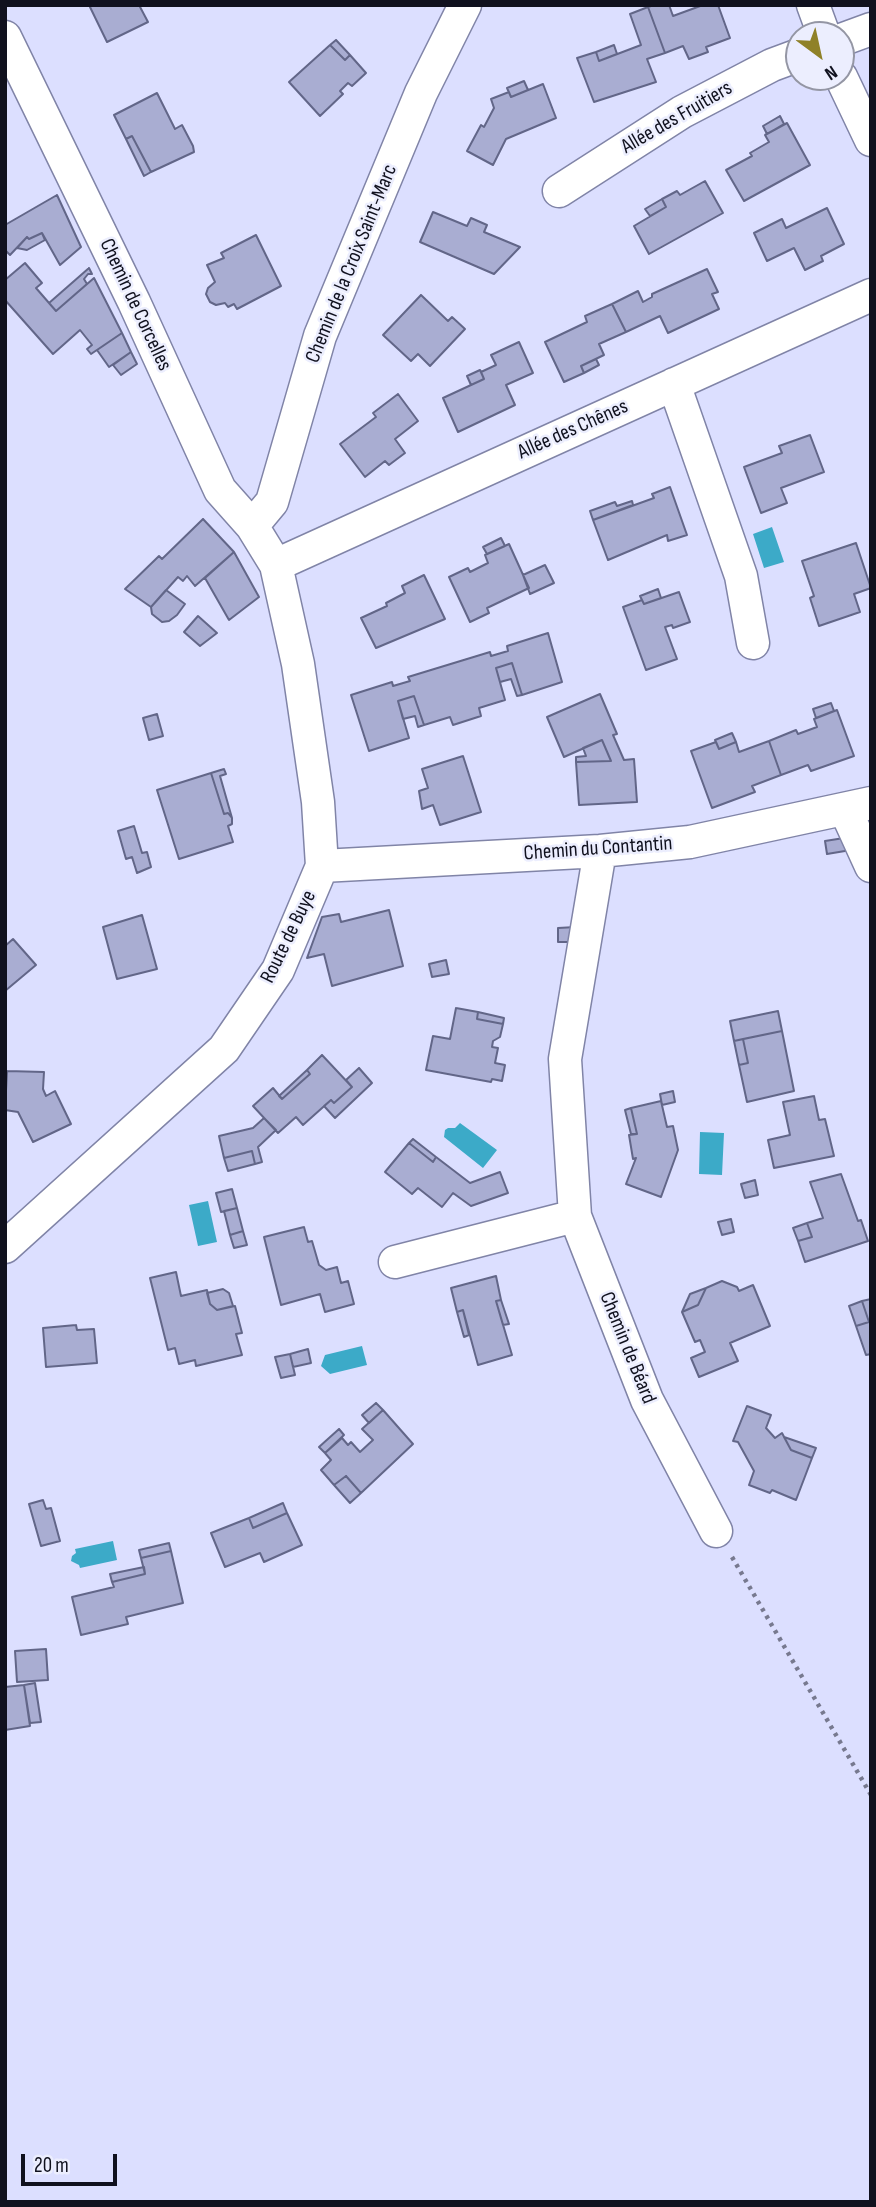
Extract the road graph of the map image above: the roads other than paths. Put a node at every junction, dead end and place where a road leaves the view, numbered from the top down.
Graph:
1 (465, 5) edge
2 (5, 37) edge
3 (785, 60) edge
4 (848, 91) edge
5 (871, 140) edge
6 (559, 191) dead end
7 (871, 295) edge
8 (674, 384) junction
9 (253, 526) junction
10 (276, 565) junction
11 (753, 643) dead end
12 (858, 806) edge
13 (600, 851) junction
14 (322, 866) junction
15 (871, 866) edge
16 (575, 1216) junction
17 (5, 1247) edge
18 (395, 1262) dead end
19 (716, 1531) road end

1 - 9 street, Chemin de la Croix Saint-Marc
2 - 9 street, Chemin de Corcelles
3 - 6 street, Allée des Fruitiers
4 - 5 street
7 - 8 street, Allée des Chênes
8 - 10 street, Allée des Chênes
8 - 11 street
9 - 10 street, Chemin de Corcelles
10 - 14 street, Route de Buye
12 - 13 street, Chemin du Contantin
12 - 15 street
13 - 14 street, Chemin du Contantin
13 - 16 street, Chemin de Béard
14 - 17 street, Route de Buye
16 - 18 street
16 - 19 street, Chemin de Béard

